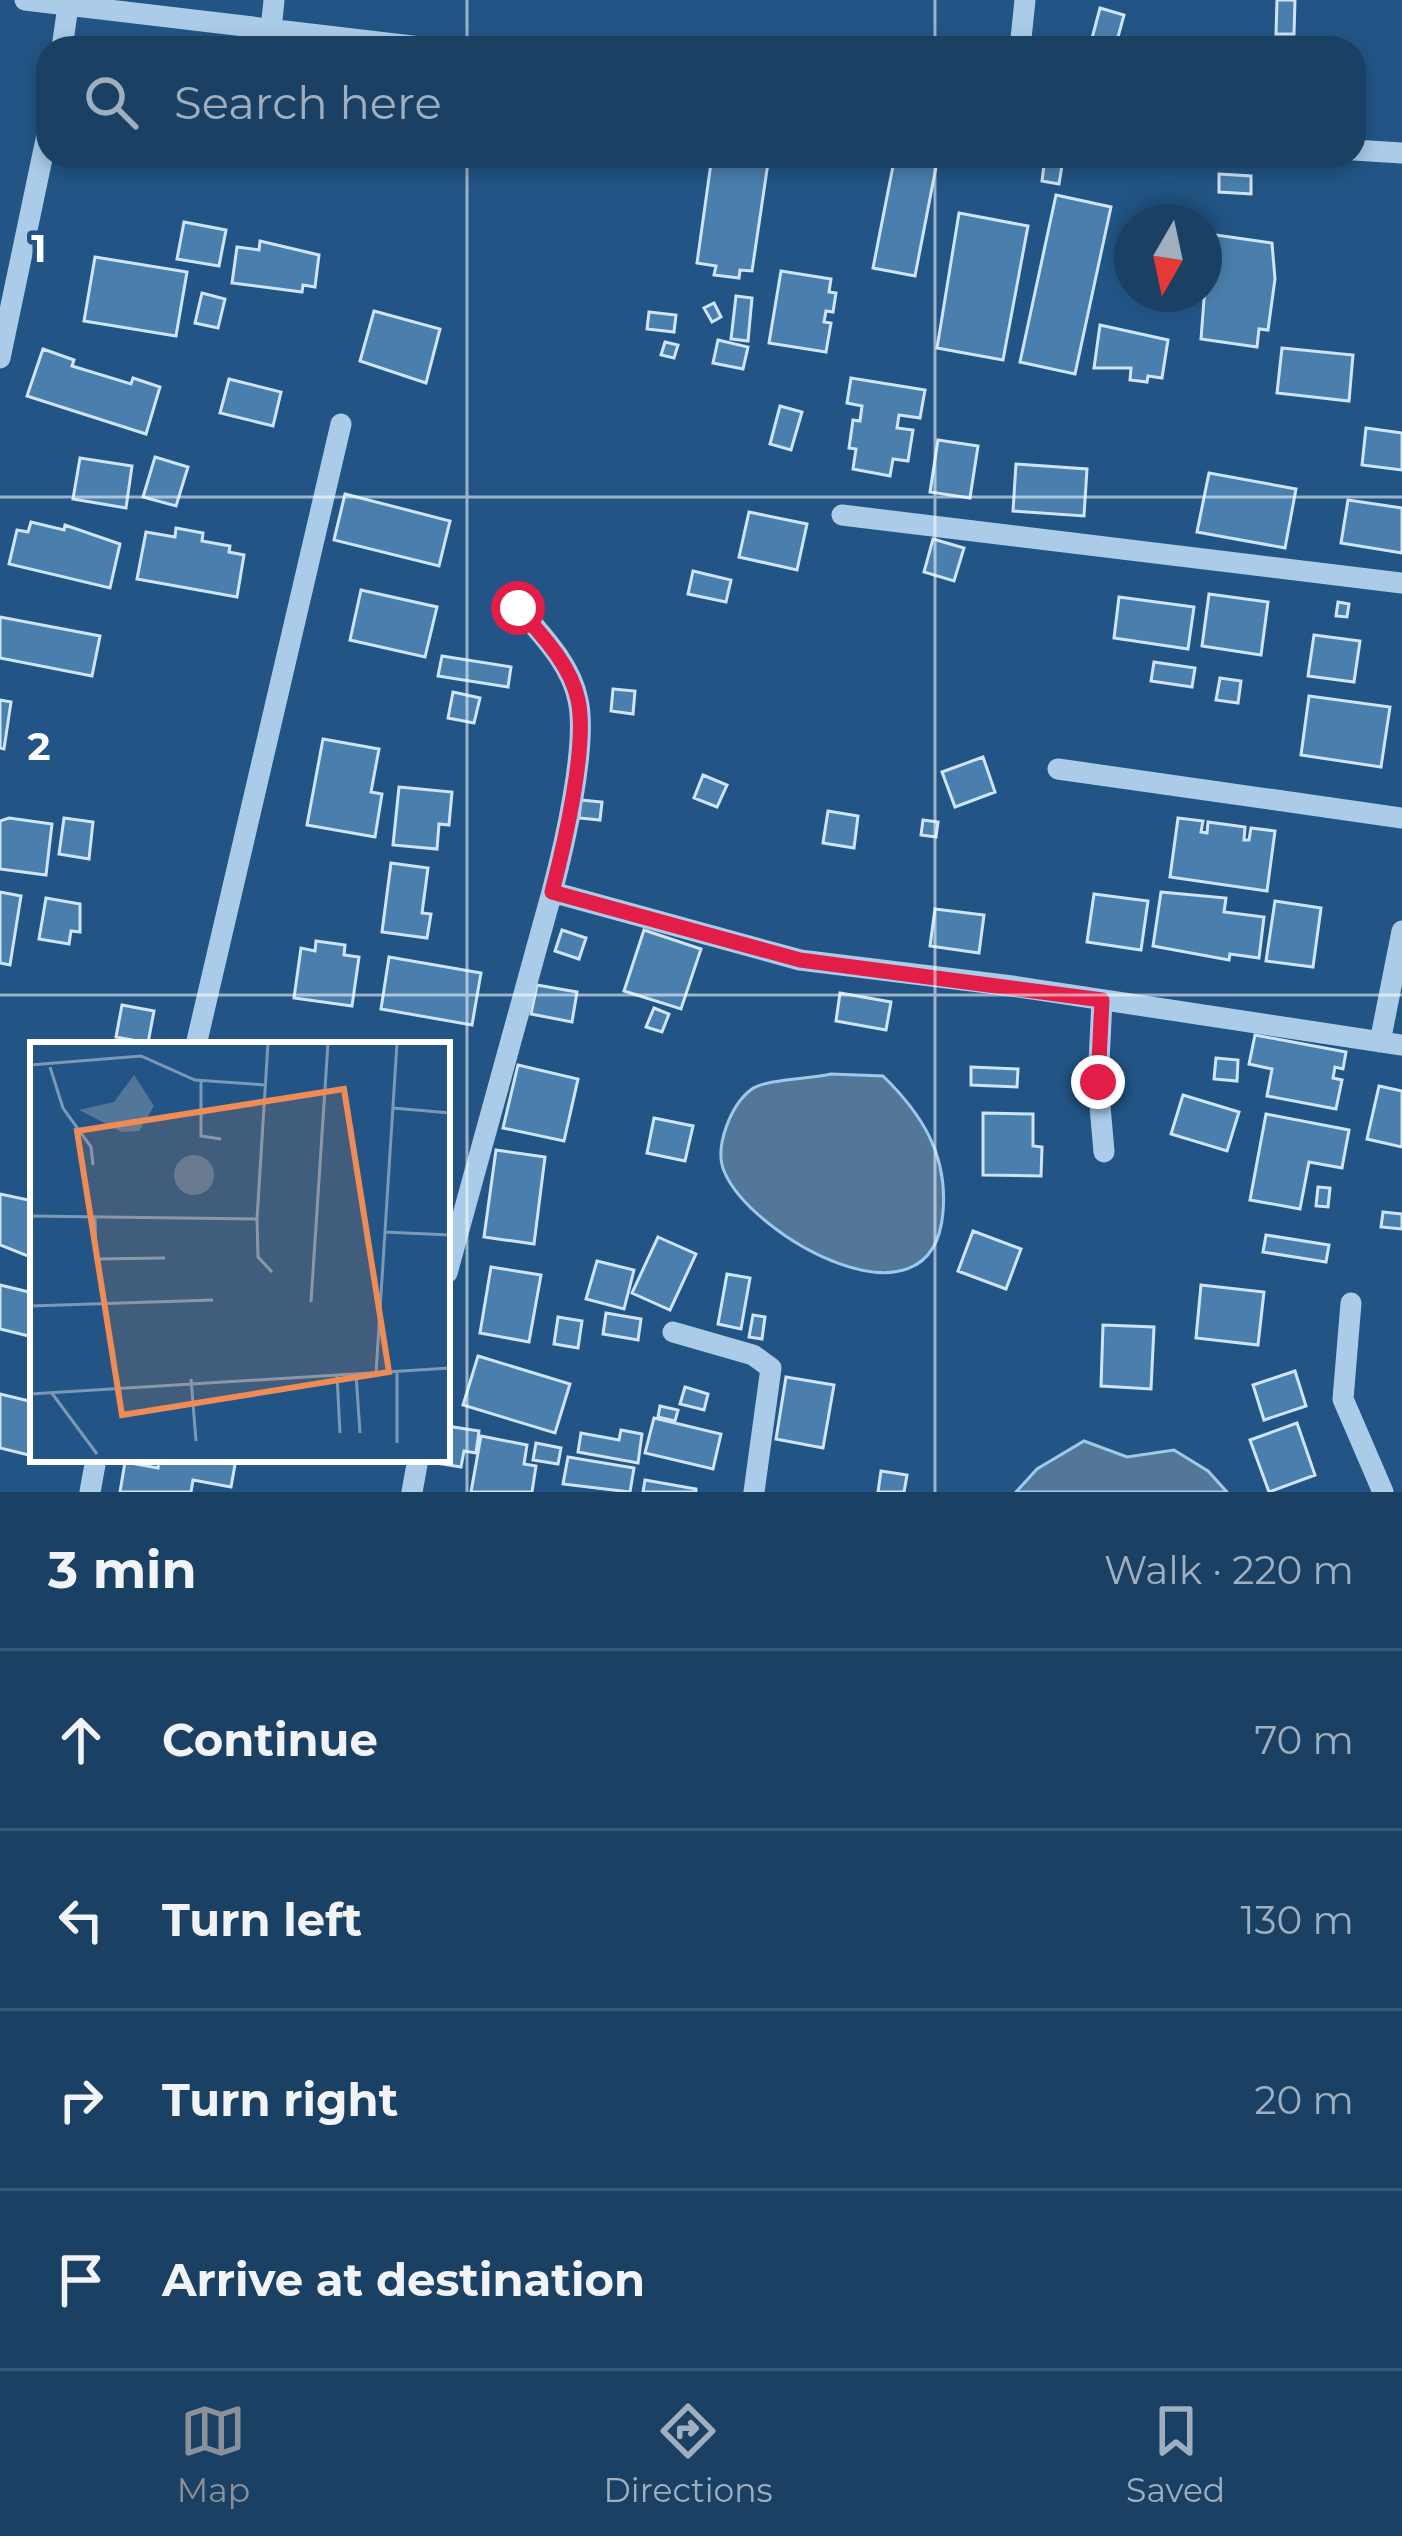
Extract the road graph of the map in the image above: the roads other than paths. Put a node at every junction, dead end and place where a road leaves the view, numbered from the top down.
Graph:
1 (25, 0) edge
2 (274, 0) edge
3 (1025, 0) edge
4 (68, 6) junction
5 (169, 9) edge
6 (271, 30) junction
7 (64, 36) edge
8 (324, 36) edge
9 (1021, 36) edge
10 (1366, 151) edge
11 (1402, 153) edge
12 (40, 168) edge
13 (0, 358) edge
14 (341, 424) dead end
15 (842, 515) dead end
16 (1402, 583) edge
17 (518, 608) dead end
18 (1058, 769) dead end
19 (1402, 818) edge
20 (552, 892) junction
21 (1402, 931) edge
22 (1102, 1000) junction
23 (197, 1042) edge
24 (1391, 1044) edge
25 (1105, 1152) dead end
26 (450, 1262) edge
27 (1351, 1303) dead end
28 (674, 1333) dead end
29 (95, 1462) edge
30 (417, 1462) edge
31 (90, 1492) edge
32 (412, 1492) edge
33 (754, 1492) edge
34 (1383, 1492) edge

1 - 4 street
2 - 6 street
3 - 9 street
4 - 5 street
4 - 7 street
5 - 6 street
6 - 8 street
10 - 11 street
12 - 13 street
14 - 23 street
15 - 16 street
17 - 20 street
18 - 19 street
20 - 22 street
20 - 26 street
21 - 24 street
22 - 24 street
22 - 25 street
27 - 34 street
28 - 33 street
29 - 31 street
30 - 32 street

